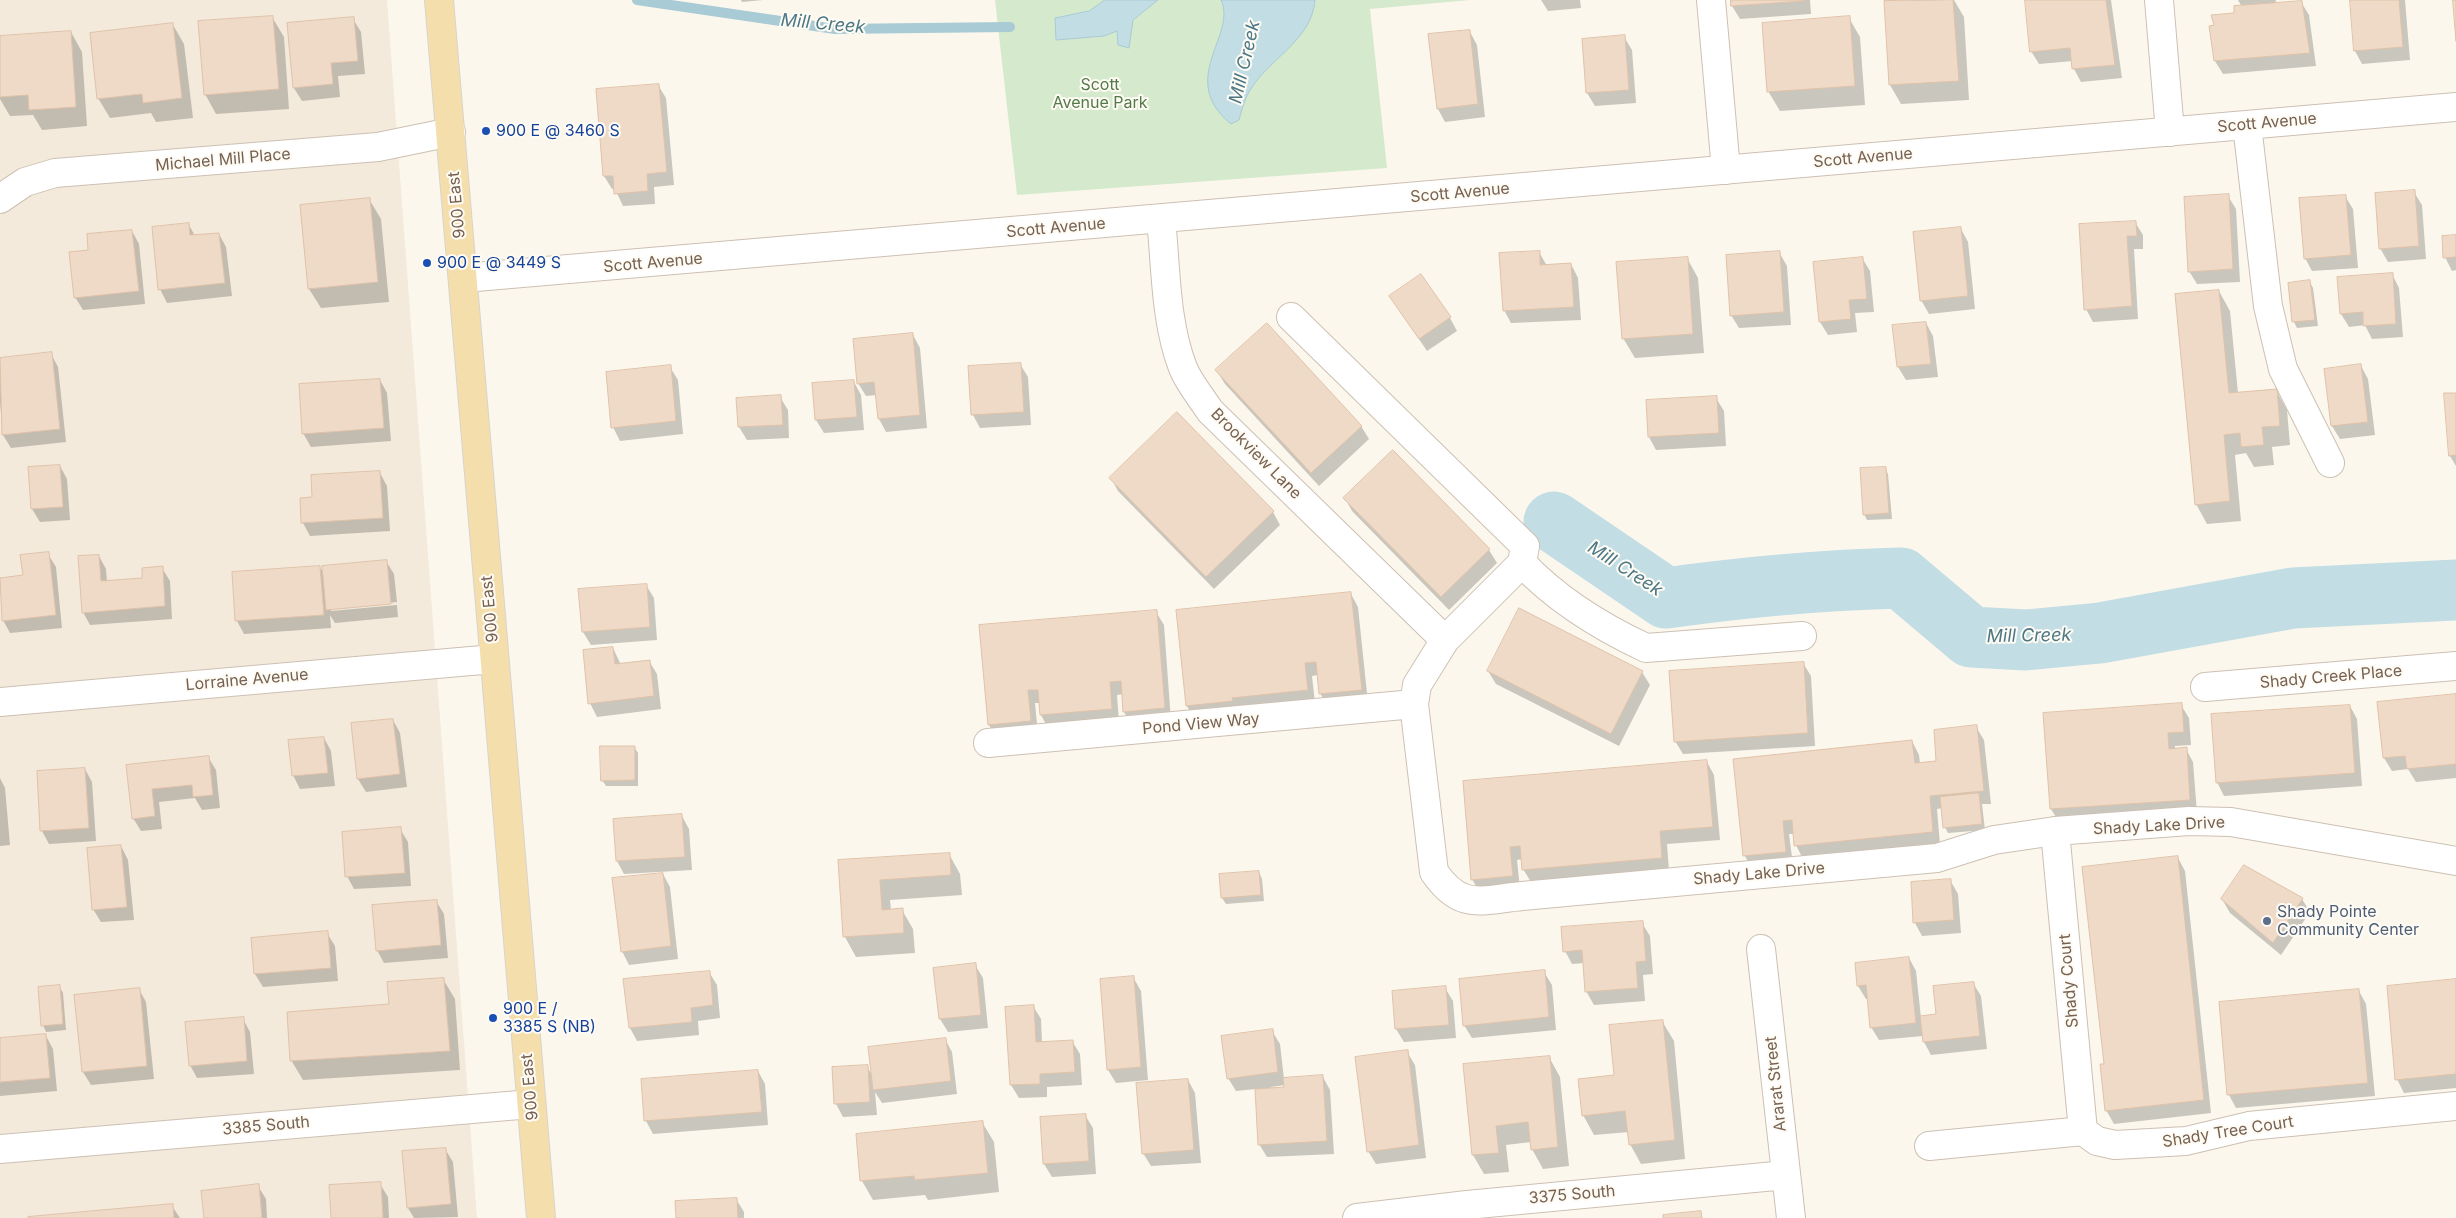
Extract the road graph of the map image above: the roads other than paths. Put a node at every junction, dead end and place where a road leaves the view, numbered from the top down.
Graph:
1 (439, 0) edge
2 (1711, 0) edge
3 (2159, 0) edge
4 (2456, 107) edge
5 (2247, 125) junction
6 (451, 132) junction
7 (2170, 132) junction
8 (1726, 170) junction
9 (0, 199) edge
10 (1161, 218) junction
11 (464, 278) junction
12 (1291, 317) dead end
13 (2330, 463) dead end
14 (1524, 554) junction
15 (1802, 636) dead end
16 (1445, 640) junction
17 (494, 659) junction
18 (2456, 666) edge
19 (2206, 687) dead end
20 (0, 702) edge
21 (1414, 704) junction
22 (988, 743) dead end
23 (2055, 832) junction
24 (2456, 861) edge
25 (1761, 949) dead end
26 (531, 1104) junction
27 (2456, 1106) edge
28 (2072, 1132) junction
29 (1929, 1146) dead end
30 (0, 1149) edge
31 (1786, 1175) junction
32 (1468, 1212) edge
33 (541, 1218) edge
34 (1357, 1218) edge
35 (1791, 1218) edge

1 - 6 main road, 900 East
2 - 8 street
3 - 7 street
4 - 5 street, Scott Avenue
5 - 7 street, Scott Avenue
5 - 13 street
6 - 9 street, Michael Mill Place
6 - 11 main road, 900 East
7 - 8 street, Scott Avenue
8 - 10 street, Scott Avenue
10 - 11 street, Scott Avenue
10 - 16 street, Brookview Lane
11 - 17 main road, 900 East
12 - 14 street
14 - 15 street
14 - 16 street, Shady Lake Drive
16 - 21 street, Shady Lake Drive
17 - 20 street, Lorraine Avenue
17 - 26 main road, 900 East
18 - 19 street, Shady Creek Place
21 - 22 street, Pond View Way
21 - 23 street, Shady Lake Drive
23 - 24 street, Shady Lake Drive
23 - 28 street, Shady Court
25 - 31 street, Ararat Street
26 - 30 street, 3385 South
26 - 33 main road, 900 East
27 - 28 street, Shady Tree Court
28 - 29 street
31 - 32 street, 3375 South
31 - 35 street, Ararat Street
32 - 34 street, 3375 South

